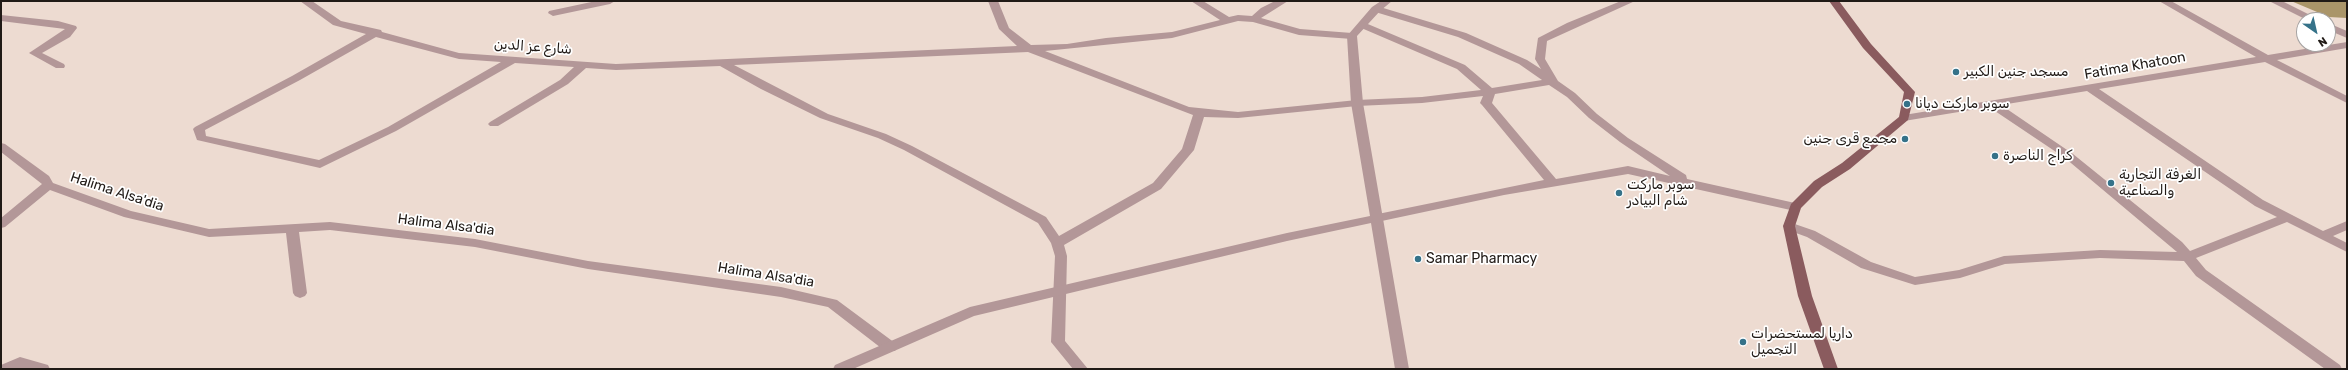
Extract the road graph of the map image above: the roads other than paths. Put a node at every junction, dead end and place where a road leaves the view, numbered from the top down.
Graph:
1 (305, 1) edge
2 (610, 1) edge
3 (993, 1) edge
4 (1196, 1) edge
5 (1283, 1) edge
6 (1630, 1) edge
7 (1834, 1) edge
8 (2164, 1) edge
9 (2274, 1) edge
10 (1382, 4) edge
11 (2298, 12) edge
12 (553, 13) dead end
13 (1, 18) edge
14 (1227, 20) junction
15 (1254, 20) junction
16 (1363, 25) junction
17 (2336, 30) edge
18 (377, 32) junction
19 (2347, 35) edge
20 (1352, 36) junction
21 (2347, 45) edge
22 (1028, 48) junction
23 (2266, 58) junction
24 (514, 59) junction
25 (721, 62) junction
26 (582, 65) junction
27 (60, 66) dead end
28 (1553, 80) junction
29 (2090, 88) junction
30 (1490, 92) junction
31 (2347, 100) edge
32 (1357, 103) junction
33 (1992, 104) junction
34 (1199, 113) junction
35 (1904, 118) junction
36 (494, 124) dead end
37 (1, 146) edge
38 (1552, 182) junction
39 (1688, 182) junction
40 (48, 185) junction
41 (1795, 207) junction
42 (2288, 217) junction
43 (1377, 218) junction
44 (1, 224) edge
45 (2347, 225) edge
46 (1789, 226) junction
47 (292, 229) junction
48 (2324, 235) junction
49 (1057, 243) junction
50 (2347, 248) edge
51 (2187, 257) junction
52 (1060, 292) junction
53 (300, 293) dead end
54 (890, 347) junction
55 (6, 369) edge
56 (43, 369) edge
57 (840, 369) edge
58 (1081, 369) edge
59 (1402, 369) edge
60 (1830, 369) edge
61 (2335, 369) edge

1 - 18 street, شارع عز الدين
2 - 12 street
3 - 22 street
4 - 14 street
5 - 15 street
6 - 28 street
7 - 35 main road
8 - 23 street
9 - 11 street
10 - 16 street
10 - 28 street
13 - 27 street
14 - 15 street, شارع عز الدين
14 - 22 street, شارع عز الدين
15 - 20 street, شارع عز الدين
16 - 20 street
16 - 30 street
17 - 19 street
18 - 24 street, شارع عز الدين
18 - 24 street
20 - 32 street
21 - 23 street, Fatima Khatoon
22 - 25 street, شارع عز الدين
22 - 34 street
23 - 29 street, Fatima Khatoon
23 - 31 street
24 - 26 street, شارع عز الدين
25 - 26 street, شارع عز الدين
25 - 49 street
26 - 36 street
28 - 30 street
28 - 39 street
29 - 33 street, Fatima Khatoon
29 - 42 street
30 - 32 street
30 - 38 street
32 - 34 street
32 - 43 street
33 - 35 street, Fatima Khatoon
33 - 51 street
34 - 49 street
35 - 41 main road
37 - 40 street, Halima Alsa'dia
38 - 39 street
38 - 43 street
39 - 41 street
40 - 44 street
40 - 47 street, Halima Alsa'dia
41 - 46 main road
42 - 48 street
42 - 51 street
43 - 52 street
43 - 59 street
45 - 48 street
46 - 51 street
46 - 60 main road
47 - 53 street
47 - 54 street, Halima Alsa'dia
48 - 50 street
49 - 52 street
51 - 61 street
52 - 54 street
52 - 58 street
54 - 57 street
55 - 56 street

